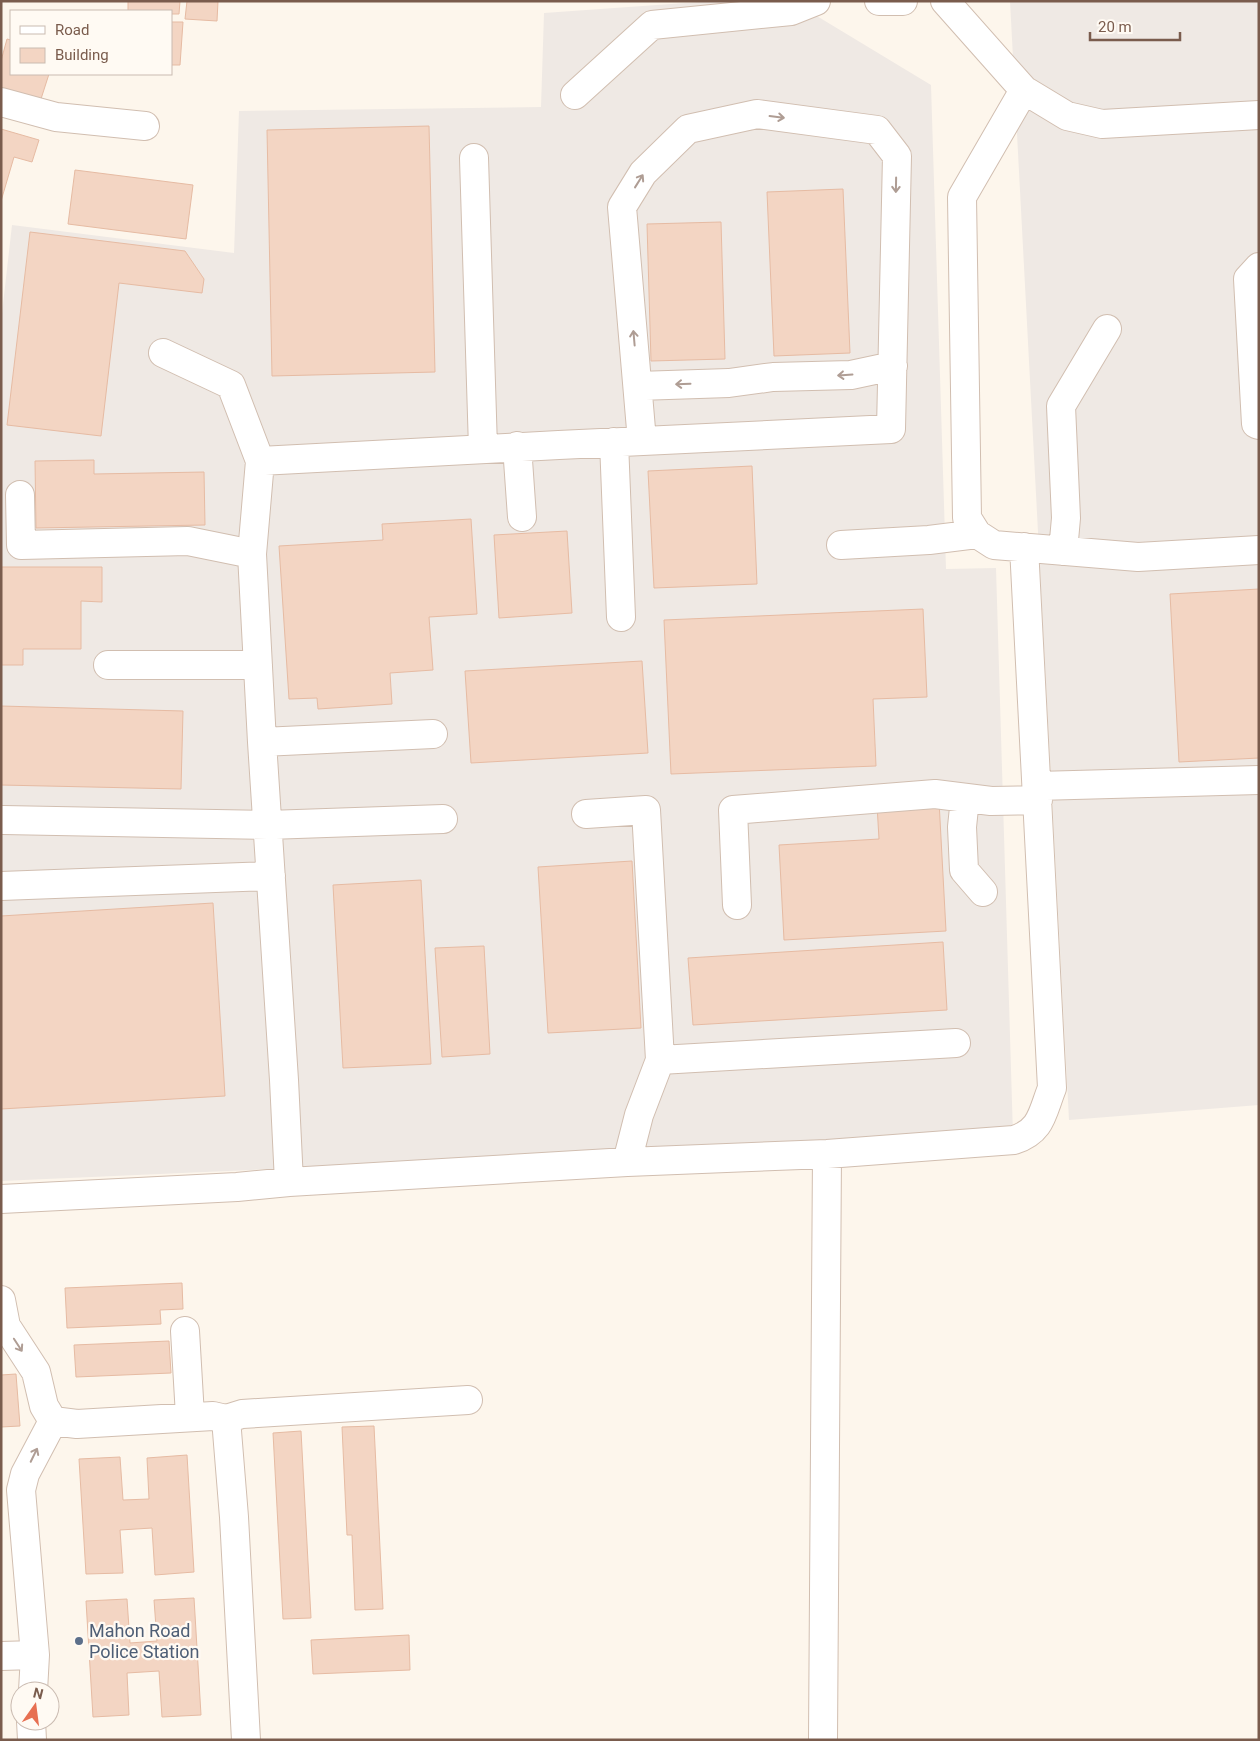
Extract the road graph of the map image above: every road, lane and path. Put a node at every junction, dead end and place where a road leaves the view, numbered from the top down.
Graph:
1 (816, 1) edge
2 (879, 1) edge
3 (903, 1) edge
4 (945, 1) edge
5 (1024, 90) junction
6 (575, 95) dead end
7 (1, 102) edge
8 (1259, 115) edge
9 (145, 126) dead end
10 (474, 158) dead end
11 (1259, 267) edge
12 (1107, 329) dead end
13 (163, 353) dead end
14 (893, 366) junction
15 (638, 386) junction
16 (1259, 425) edge
17 (642, 441) junction
18 (614, 442) junction
19 (517, 446) junction
20 (483, 448) junction
21 (260, 461) junction
22 (20, 495) dead end
23 (522, 517) dead end
24 (977, 534) junction
25 (841, 545) dead end
26 (1024, 547) junction
27 (1259, 550) edge
28 (1063, 551) junction
29 (252, 554) junction
30 (622, 617) dead end
31 (108, 665) dead end
32 (258, 665) junction
33 (433, 734) dead end
34 (262, 742) junction
35 (1259, 780) edge
36 (1037, 793) junction
37 (965, 798) junction
38 (586, 814) dead end
39 (443, 819) dead end
40 (3, 820) dead end
41 (268, 825) junction
42 (271, 876) junction
43 (1, 886) edge
44 (983, 892) dead end
45 (737, 905) dead end
46 (956, 1042) dead end
47 (660, 1060) junction
48 (827, 1154) junction
49 (627, 1162) junction
50 (288, 1182) junction
51 (1, 1199) edge
52 (1, 1300) edge
53 (184, 1332) dead end
54 (468, 1400) dead end
55 (190, 1416) junction
56 (226, 1419) junction
57 (53, 1421) junction
58 (11, 1486) edge
59 (1, 1656) edge
60 (35, 1656) junction
61 (34, 1681) edge
62 (246, 1740) edge
63 (823, 1740) edge

1 - 6 street
2 - 3 street
4 - 5 street
5 - 8 street
5 - 24 street
7 - 9 street
10 - 20 street
11 - 16 street
12 - 28 street
13 - 21 street
14 -> 15 street
15 -> 14 street
14 - 17 street
15 - 17 street
17 - 18 street
18 - 19 street
18 - 30 street
19 - 20 street
19 - 23 street
20 - 21 street
21 - 29 street
22 - 29 street
24 - 25 street
24 - 26 street
26 - 28 street
26 - 36 street
27 - 28 street
29 - 32 street
31 - 32 street
32 - 34 street
33 - 34 street
34 - 41 street
35 - 36 street
36 - 37 street
36 - 48 street
37 - 44 street
37 - 45 street
38 - 47 street
39 - 41 street
40 - 41 street
41 - 42 street
42 - 43 street
42 - 50 street
46 - 47 street
47 - 49 street
48 - 49 street
48 - 63 street
49 - 50 street
50 - 51 street
52 -> 57 street
53 - 55 street
54 - 56 street
55 - 56 street
55 - 57 street
56 - 62 street
58 -> 57 street
58 - 60 street
59 - 60 street
60 - 61 street

